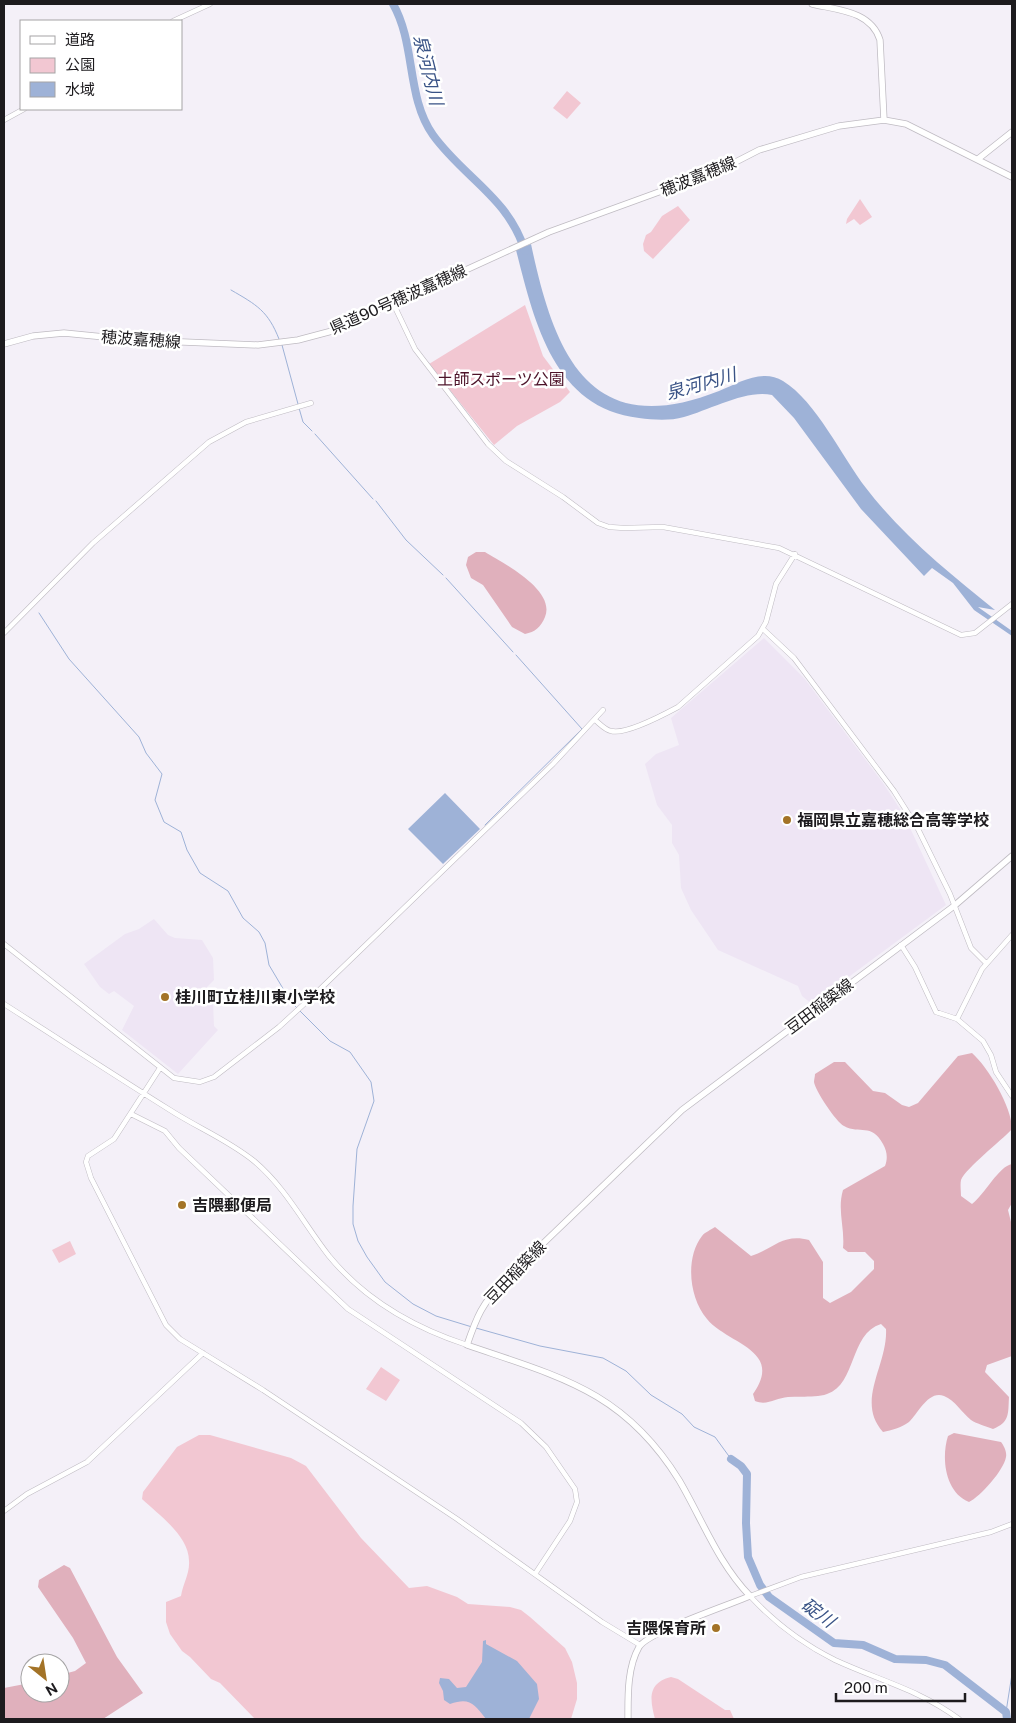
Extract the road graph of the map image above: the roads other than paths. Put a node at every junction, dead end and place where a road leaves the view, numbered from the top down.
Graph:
1 (210, 4) edge
2 (812, 4) edge
3 (175, 20) edge
4 (22, 110) edge
5 (4, 120) edge
6 (884, 120) junction
7 (1012, 132) edge
8 (978, 159) junction
9 (1012, 177) edge
10 (514, 246) joint
11 (393, 304) junction
12 (279, 343) joint
13 (4, 344) edge
14 (310, 403) dead end
15 (795, 554) junction
16 (1012, 604) edge
17 (763, 629) junction
18 (4, 633) edge
19 (603, 710) dead end
20 (595, 720) junction
21 (1012, 856) edge
22 (954, 906) junction
23 (1012, 935) edge
24 (4, 944) edge
25 (900, 945) junction
26 (986, 964) junction
27 (4, 1004) edge
28 (957, 1018) junction
29 (160, 1068) junction
30 (143, 1093) junction
31 (1012, 1096) edge
32 (131, 1114) junction
33 (468, 1345) junction
34 (204, 1353) junction
35 (4, 1511) edge
36 (1012, 1524) edge
37 (535, 1574) junction
38 (750, 1596) junction
39 (640, 1646) junction
40 (628, 1719) edge
41 (959, 1719) edge

1 - 3 street
2 - 6 main road
4 - 5 street
6 - 8 main road
6 - 10 main road, 穂波嘉穂線
7 - 8 main road
8 - 9 main road
10 - 11 main road, 県道90号穂波嘉穂線
11 - 12 main road, 県道90号穂波嘉穂線
11 - 15 street
12 - 13 main road, 穂波嘉穂線
14 - 18 street
15 - 16 street
15 - 17 street
17 - 20 street
17 - 22 street
19 - 20 street
20 - 29 street
21 - 22 main road, 豆田稲築線
22 - 25 main road, 豆田稲築線
22 - 26 street
23 - 26 street
24 - 29 street
25 - 28 street
25 - 33 main road, 豆田稲築線
26 - 28 street
27 - 30 street
28 - 31 street
29 - 30 street
30 - 32 street
30 - 33 street
32 - 34 street
32 - 37 street
33 - 38 main road
34 - 35 street
34 - 37 street
36 - 38 street
37 - 39 street
38 - 39 main road
38 - 41 street
39 - 40 main road

